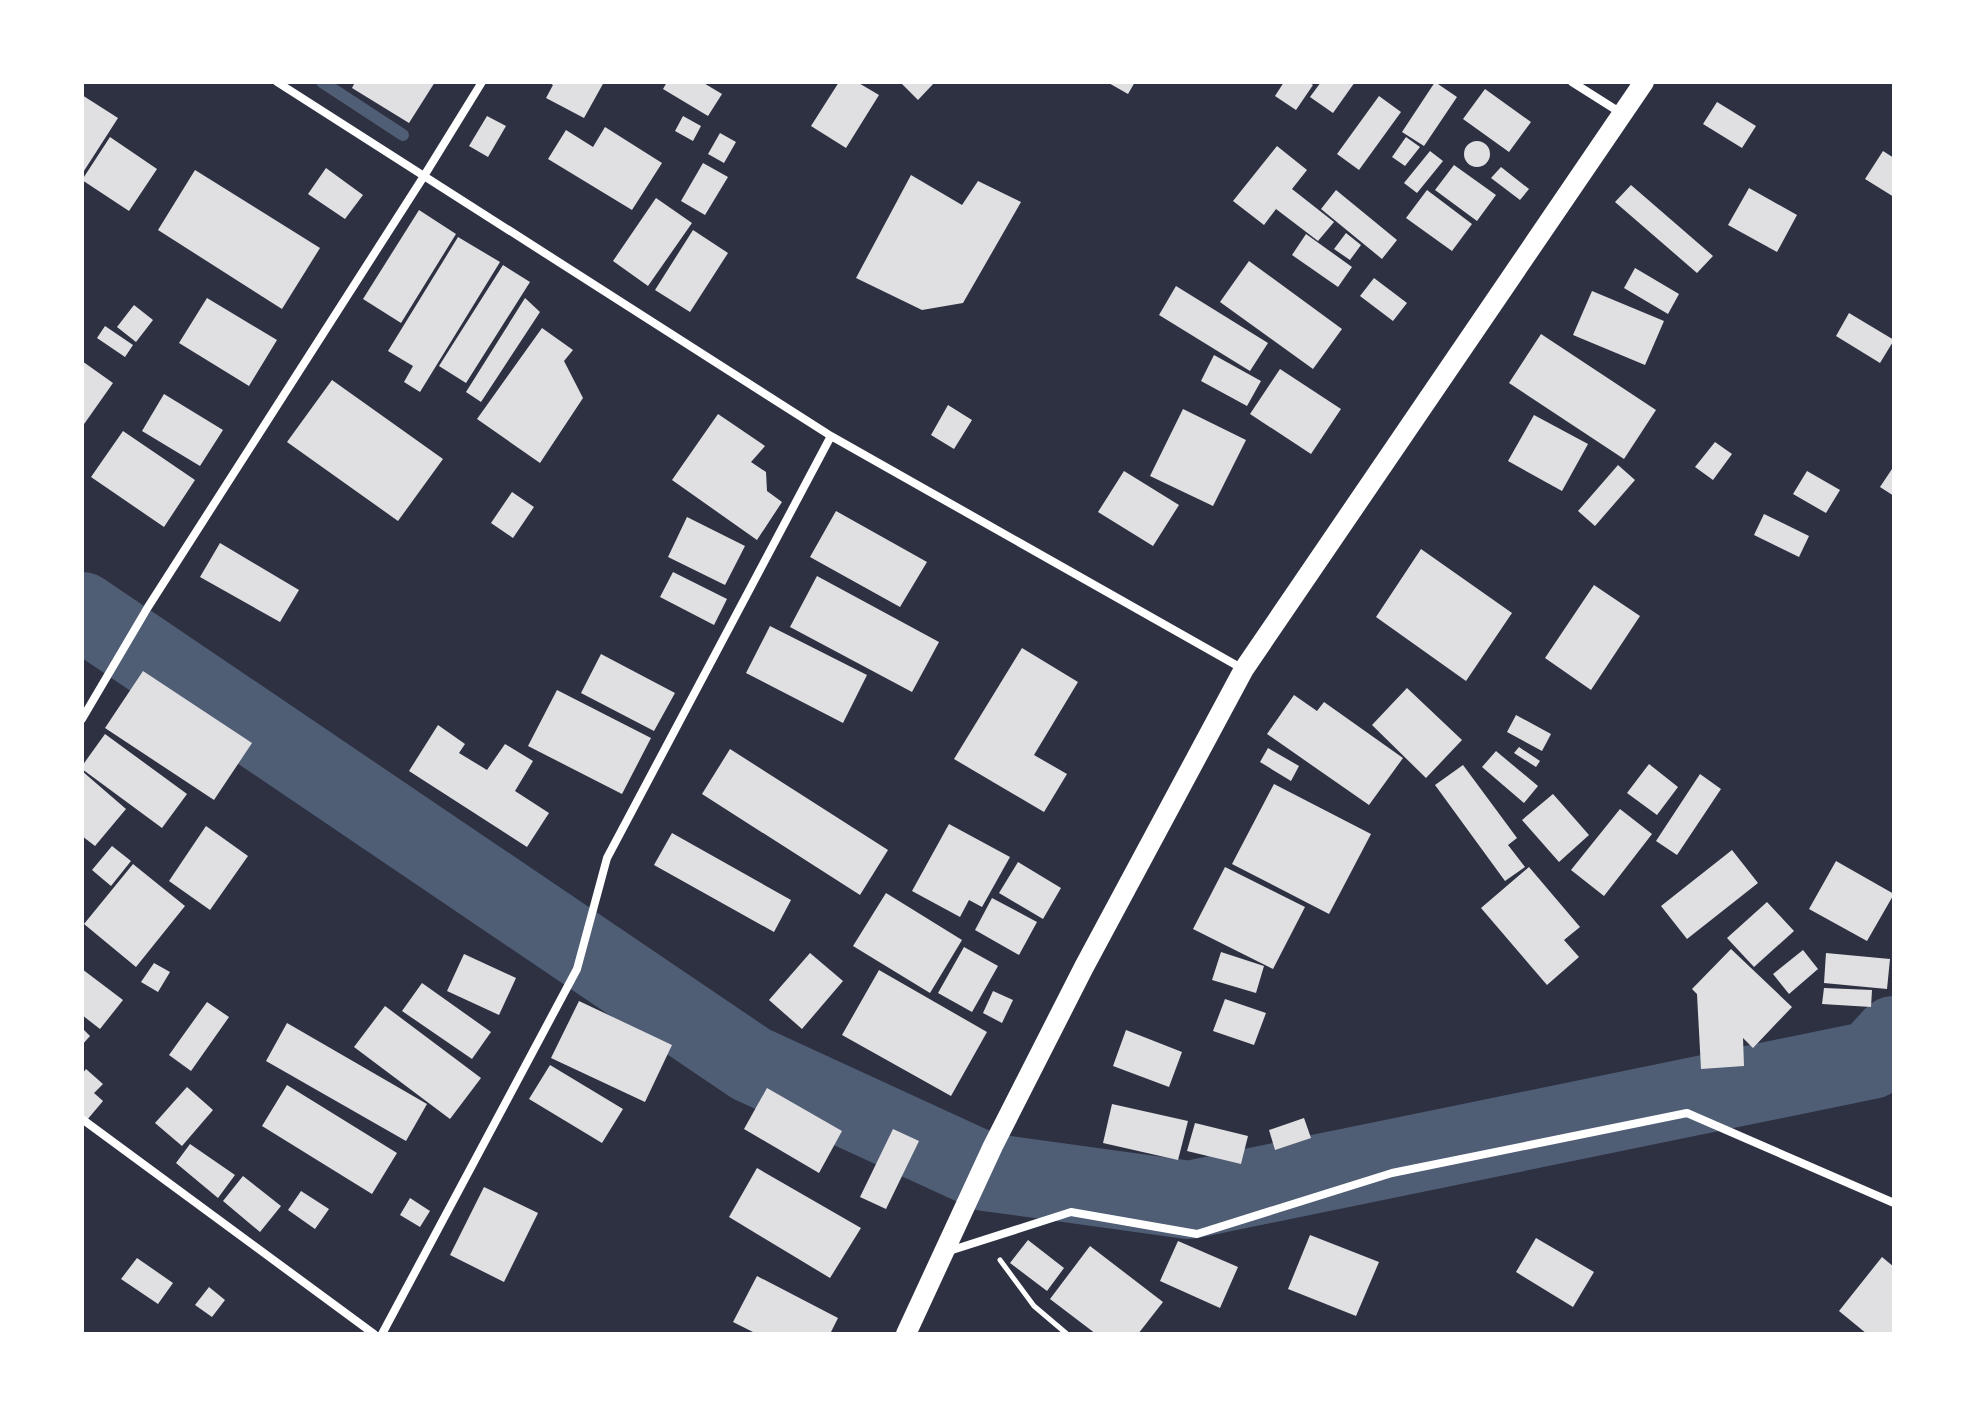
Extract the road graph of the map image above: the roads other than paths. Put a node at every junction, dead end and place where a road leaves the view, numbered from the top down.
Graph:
1 (277, 82) edge
2 (482, 82) edge
3 (1572, 82) edge
4 (1644, 82) edge
5 (1622, 113) junction
6 (424, 176) junction
7 (831, 436) junction
8 (1244, 669) junction
9 (82, 719) edge
10 (82, 1119) edge
11 (1894, 1203) edge
12 (943, 1253) junction
13 (374, 1334) edge
14 (382, 1334) edge
15 (906, 1334) edge

1 - 6 street
2 - 6 street
3 - 5 street
4 - 5 main road
5 - 8 main road
6 - 7 street
6 - 9 street
7 - 8 street
7 - 14 street
8 - 12 main road
10 - 13 street
11 - 12 street
12 - 15 main road

